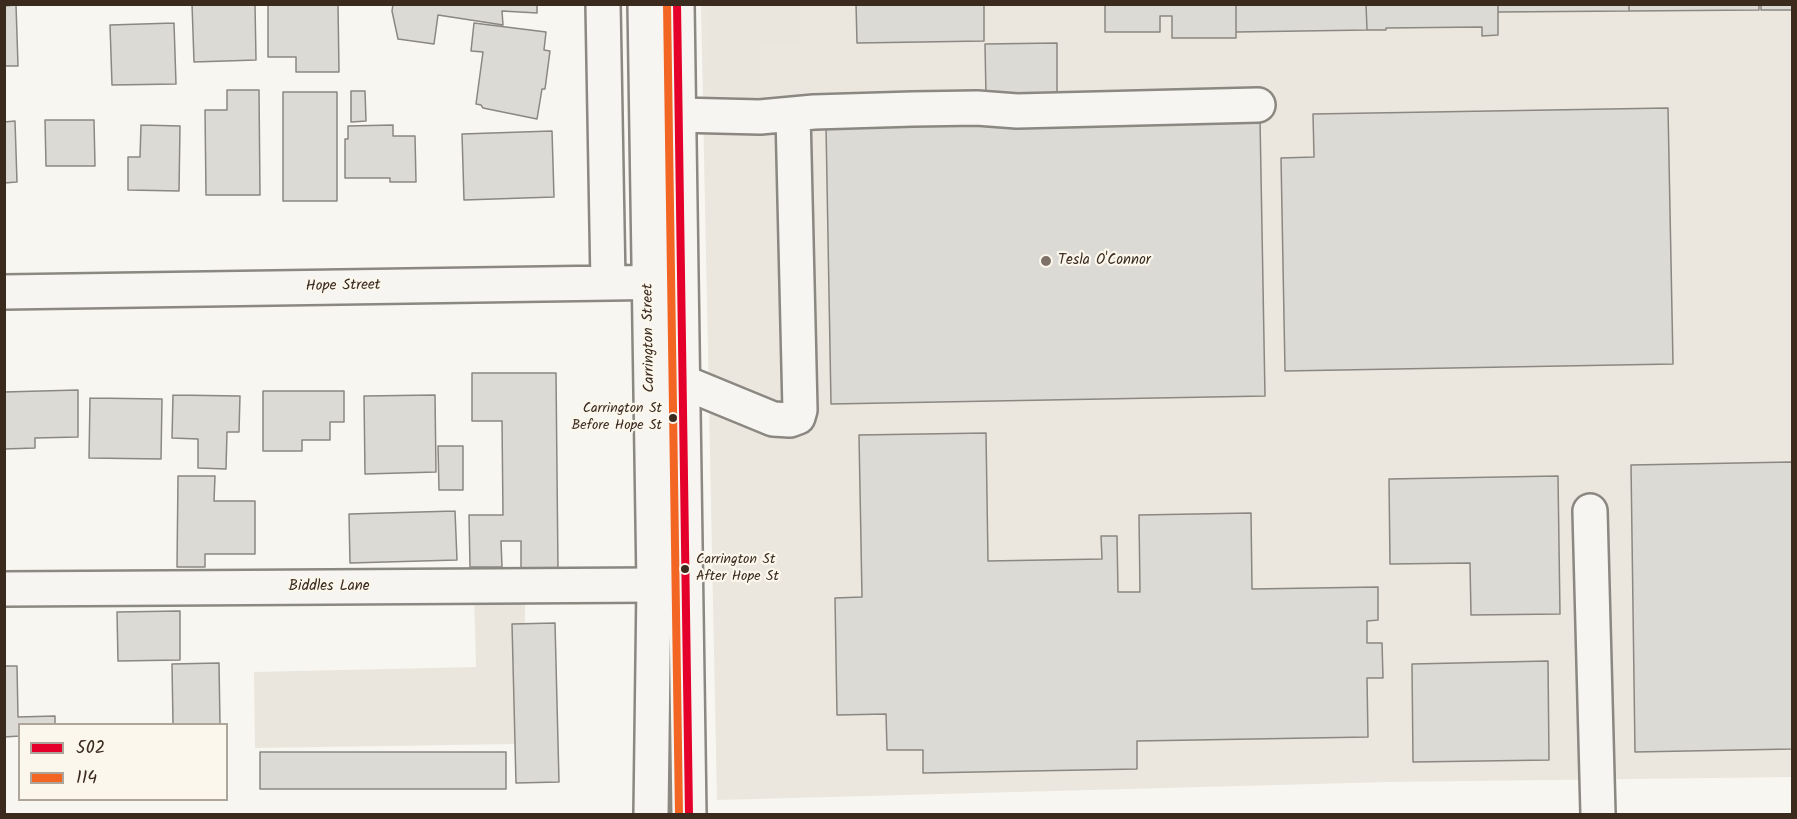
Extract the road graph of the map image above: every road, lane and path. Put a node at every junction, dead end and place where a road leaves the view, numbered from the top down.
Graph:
1 (603, 4) edge
2 (645, 4) edge
3 (676, 4) edge
4 (1258, 105) dead end
5 (794, 114) junction
6 (678, 115) junction
7 (681, 282) junction
8 (608, 283) junction
9 (649, 283) junction
10 (4, 292) edge
11 (682, 382) junction
12 (1590, 511) dead end
13 (654, 585) junction
14 (4, 589) edge
15 (651, 814) edge
16 (689, 814) edge
17 (1598, 814) edge

1 - 8 main road
2 - 9 main road, Carrington Street
3 - 6 main road
4 - 5 main road
5 - 6 main road
5 - 11 main road
6 - 7 main road
7 - 9 main road, Hope Street
7 - 11 main road
8 - 9 main road, Hope Street
8 - 10 main road, Hope Street
9 - 13 main road, Carrington Street
11 - 16 main road
12 - 17 main road
13 - 14 main road, Biddles Lane
13 - 15 main road, Carrington Street

